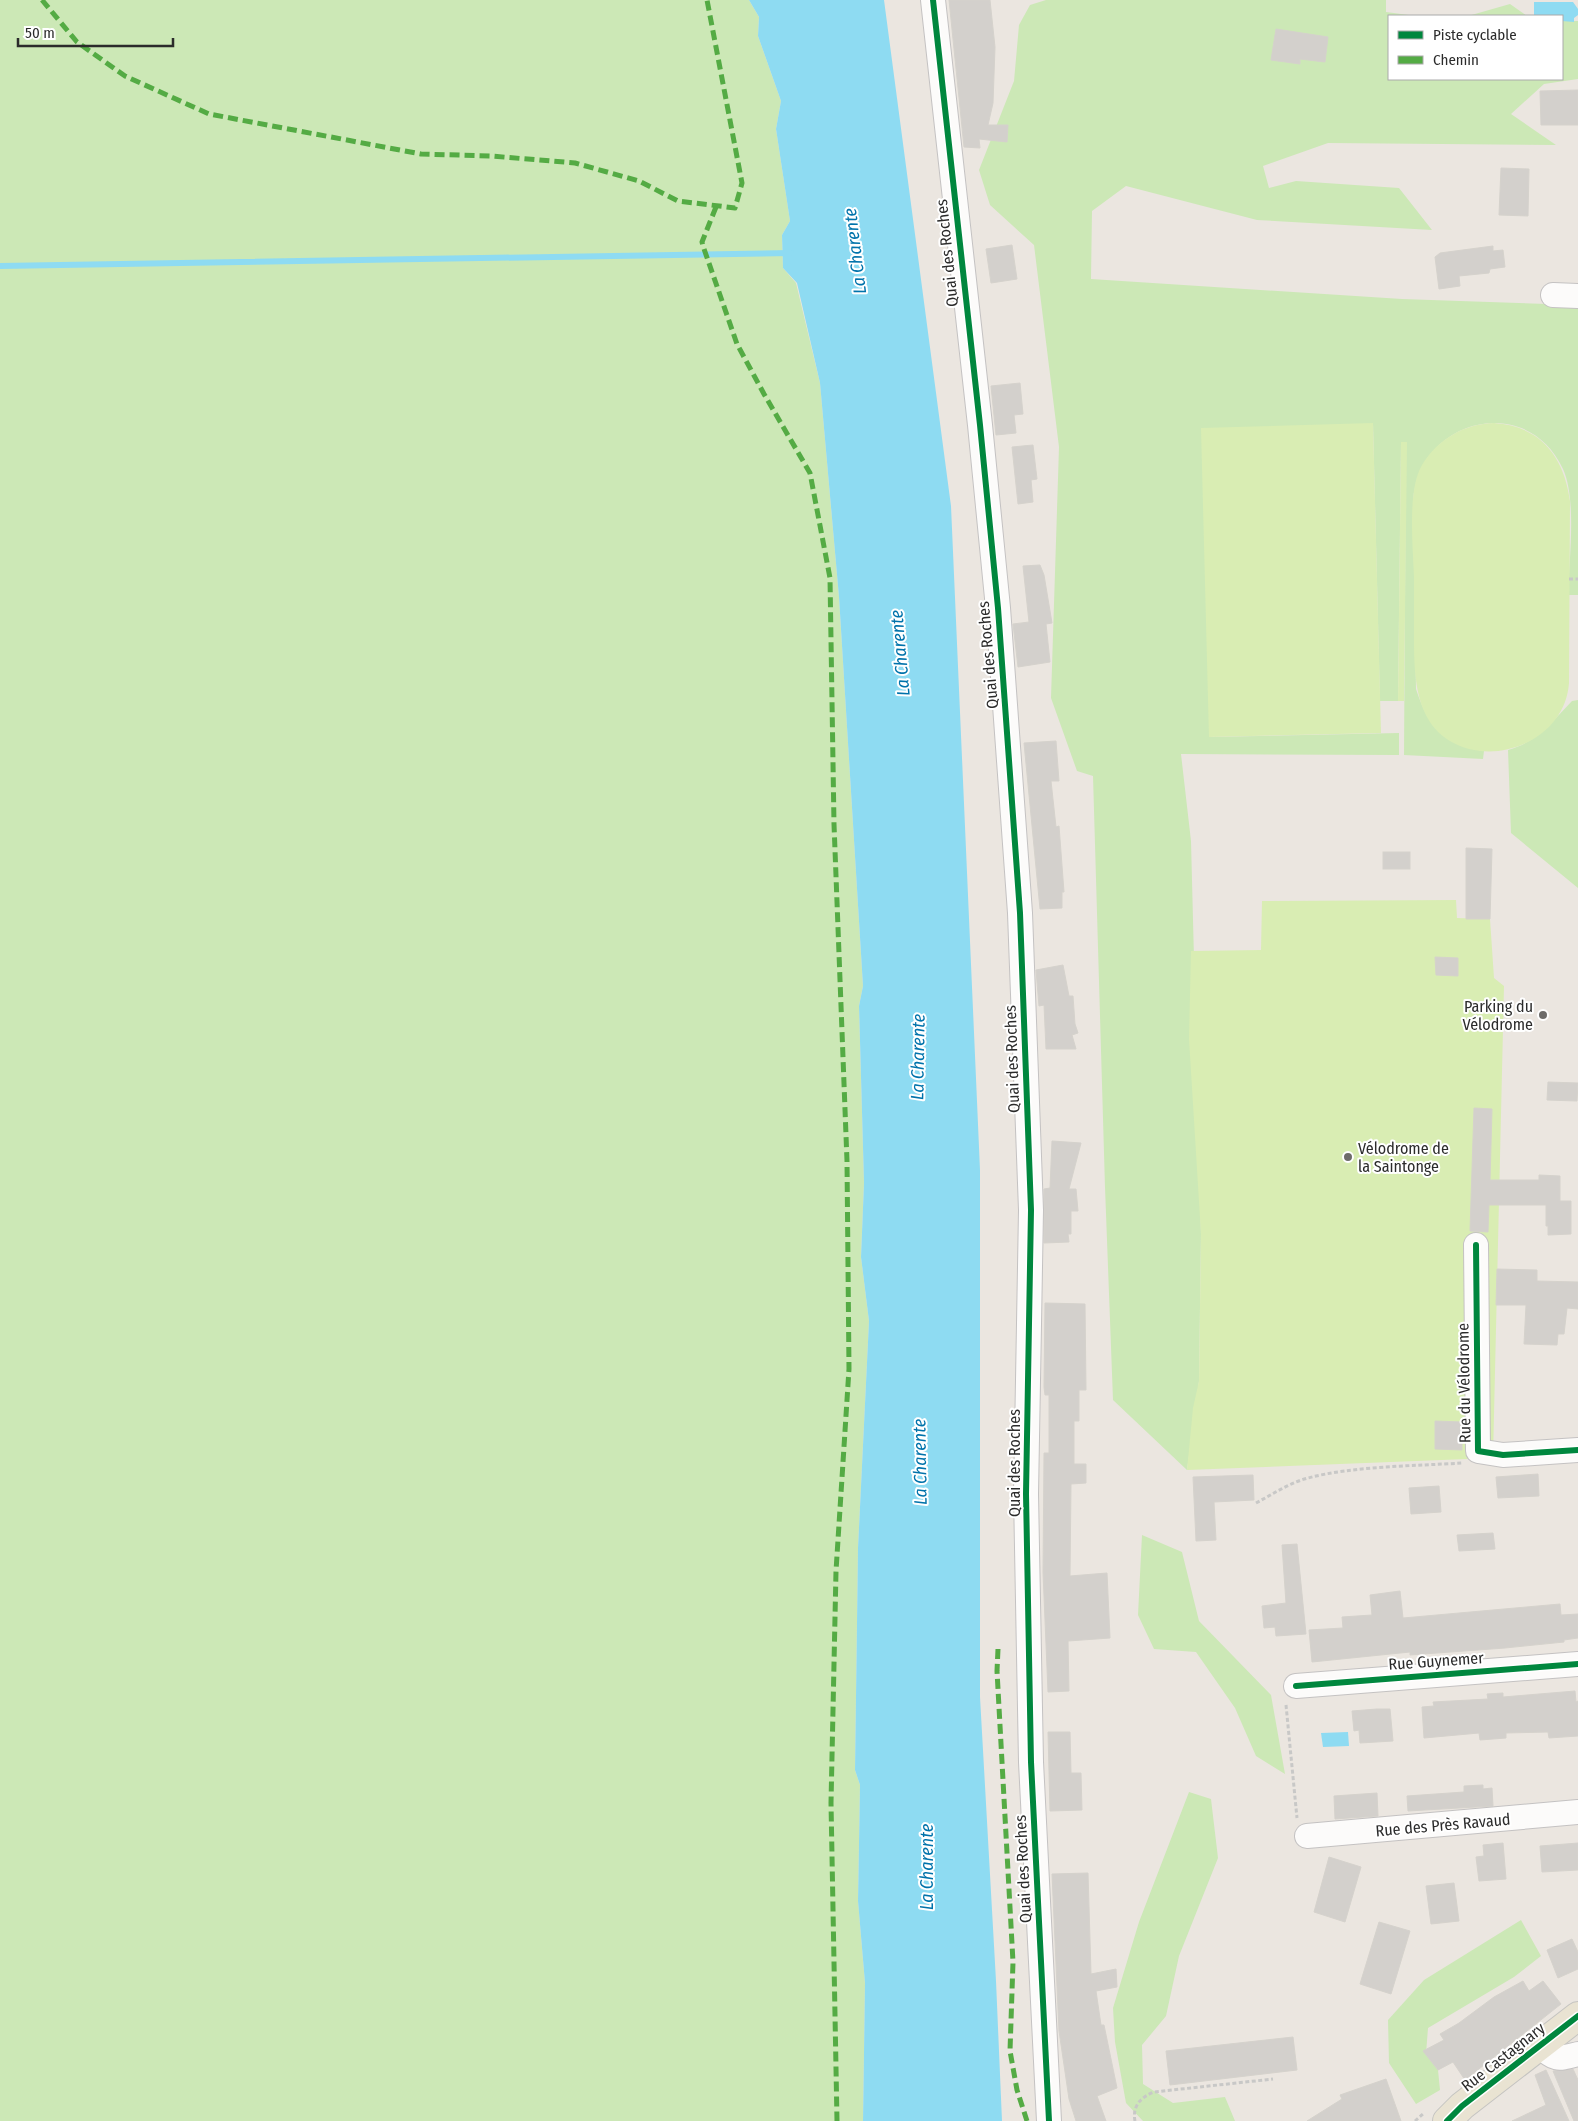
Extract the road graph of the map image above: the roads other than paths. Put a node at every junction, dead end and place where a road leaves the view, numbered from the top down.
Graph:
1 (932, 0) edge
2 (1553, 296) dead end
3 (1578, 296) edge
4 (1476, 1245) dead end
5 (1578, 1450) edge
6 (1578, 1664) edge
7 (1296, 1686) road end
8 (1578, 1812) edge
9 (1307, 1836) road end
10 (1578, 2016) edge
11 (1540, 2046) junction
12 (1578, 2054) edge
13 (1481, 2093) junction
14 (1049, 2121) edge
15 (1448, 2121) edge
16 (1463, 2121) edge

1 - 14 street, Quai des Roches
2 - 3 street
4 - 5 street, Rue du Vélodrome
6 - 7 street, Rue Guynemer
8 - 9 street, Rue des Près Ravaud
10 - 11 main road, Rue Castagnary
11 - 12 street
11 - 13 main road, Rue Castagnary
13 - 15 main road, Rue Castagnary
13 - 16 main road, Rue Castagnary

